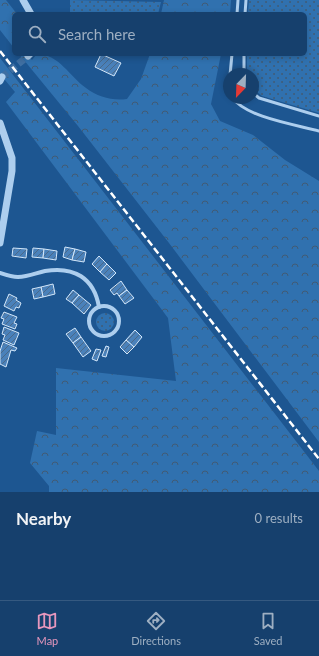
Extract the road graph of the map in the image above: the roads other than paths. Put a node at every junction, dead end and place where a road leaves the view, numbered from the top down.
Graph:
1 (23, 0) edge
2 (238, 0) edge
3 (246, 0) edge
4 (30, 12) edge
5 (238, 12) edge
6 (245, 12) edge
7 (232, 56) edge
8 (244, 56) edge
9 (231, 68) edge
10 (244, 68) edge
11 (259, 98) edge
12 (237, 104) edge
13 (319, 116) edge
14 (0, 123) edge
15 (319, 131) edge
16 (0, 243) edge
17 (0, 273) edge
18 (99, 307) junction

1 - 4 street
2 - 5 lane
3 - 6 lane
7 - 9 lane
8 - 10 lane
11 - 13 lane
12 - 15 lane
14 - 16 street
17 - 18 street
18 - 18 street

